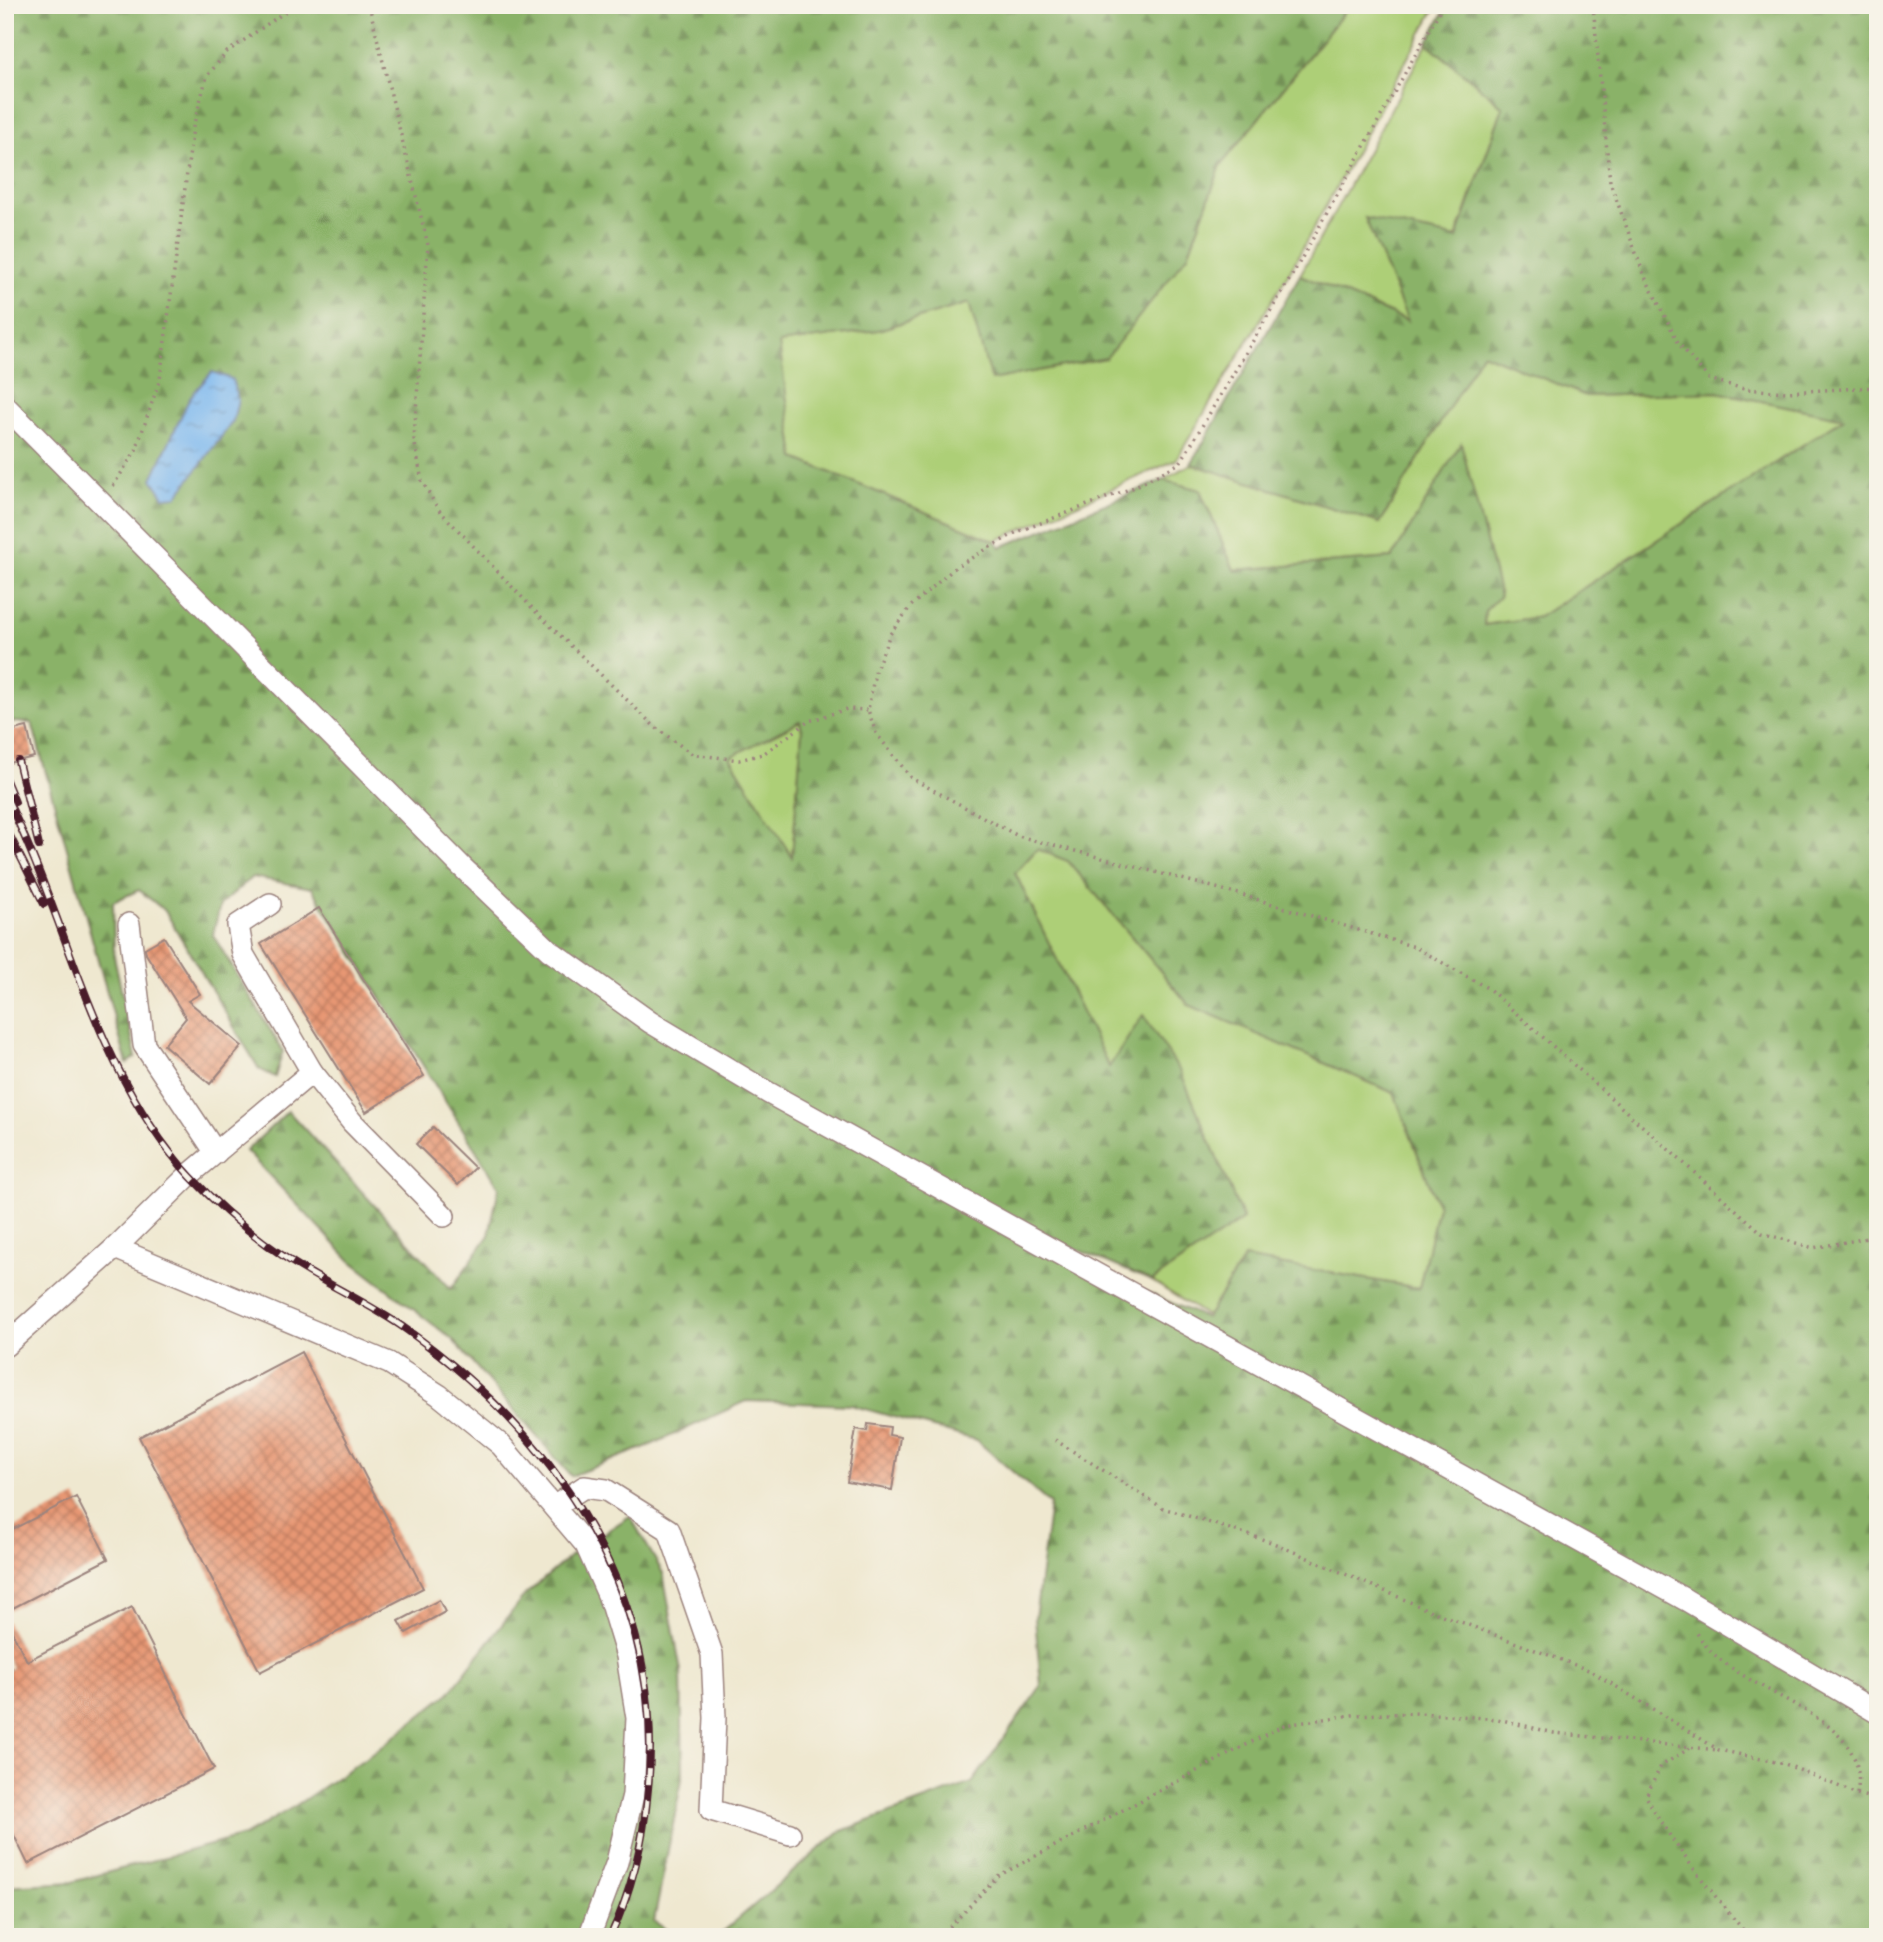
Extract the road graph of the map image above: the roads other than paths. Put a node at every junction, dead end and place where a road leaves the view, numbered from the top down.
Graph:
1 (5, 406) edge
2 (270, 904) dead end
3 (129, 923) dead end
4 (312, 1072) junction
5 (216, 1153) junction
6 (444, 1216) dead end
7 (115, 1248) junction
8 (5, 1346) edge
9 (555, 1506) junction
10 (1878, 1713) edge
11 (790, 1834) dead end
12 (589, 1937) edge

1 - 10 street
2 - 4 street
3 - 5 street
4 - 5 street
4 - 6 street
5 - 7 street
7 - 8 street
7 - 9 street
9 - 11 street
9 - 12 street

